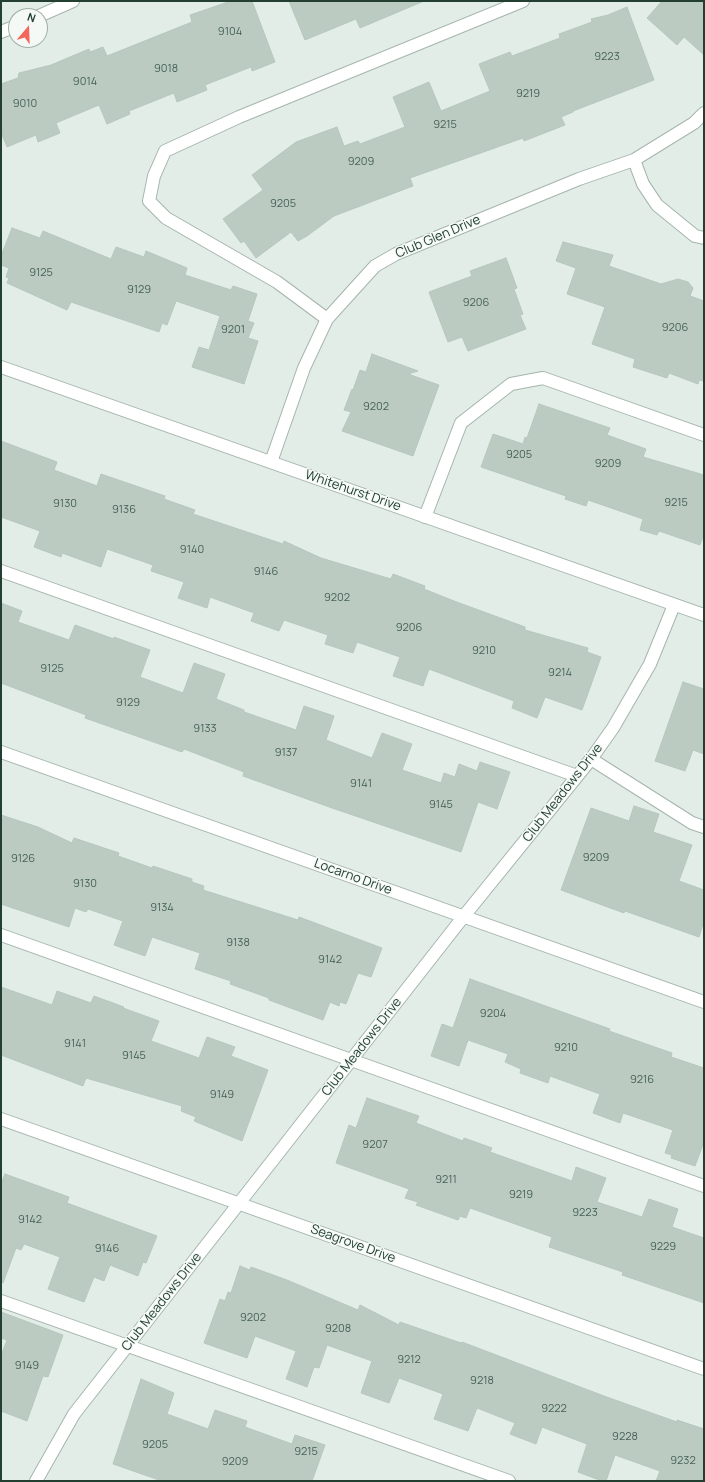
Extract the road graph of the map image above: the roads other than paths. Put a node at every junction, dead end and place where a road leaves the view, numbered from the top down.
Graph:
1 (73, 1) edge
2 (523, 1) edge
3 (48, 12) edge
4 (704, 113) edge
5 (634, 160) junction
6 (704, 238) edge
7 (327, 319) junction
8 (1, 367) edge
9 (704, 435) edge
10 (271, 462) junction
11 (425, 517) junction
12 (1, 571) edge
13 (674, 605) junction
14 (704, 616) edge
15 (1, 752) edge
16 (591, 759) junction
17 (578, 776) junction
18 (704, 827) edge
19 (464, 916) junction
20 (1, 935) edge
21 (704, 1002) edge
22 (352, 1060) junction
23 (1, 1119) edge
24 (704, 1186) edge
25 (239, 1204) junction
26 (1, 1301) edge
27 (128, 1345) junction
28 (704, 1369) edge
29 (36, 1481) edge
30 (509, 1481) edge

1 - 3 street
2 - 7 street
4 - 5 street, Club Glen Drive
5 - 6 street
5 - 7 street, Club Glen Drive
7 - 10 street, Club Glen Drive
8 - 10 street, Whitehurst Drive
9 - 11 street
10 - 11 street, Whitehurst Drive
11 - 13 street, Whitehurst Drive
12 - 17 street
13 - 14 street, Whitehurst Drive
13 - 16 street, Club Meadows Drive
15 - 19 street, Locarno Drive
16 - 17 street, Club Meadows Drive
16 - 18 street
17 - 19 street, Club Meadows Drive
19 - 21 street, Locarno Drive
19 - 22 street, Club Meadows Drive
20 - 22 street
22 - 24 street
22 - 25 street, Club Meadows Drive
23 - 25 street, Seagrove Drive
25 - 27 street, Club Meadows Drive
25 - 28 street, Seagrove Drive
26 - 27 street
27 - 29 street, Club Meadows Drive
27 - 30 street

